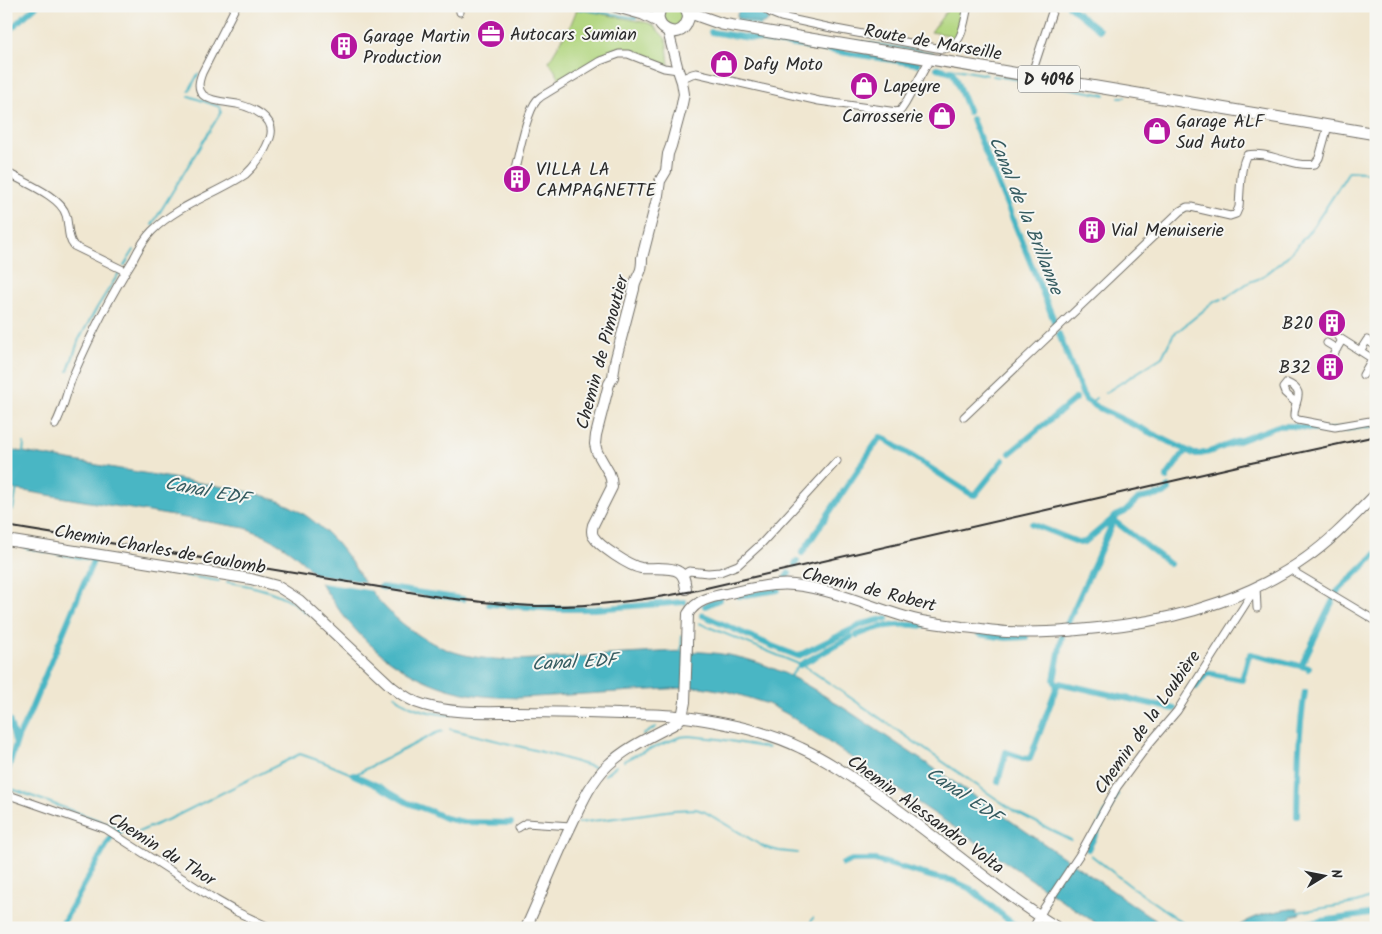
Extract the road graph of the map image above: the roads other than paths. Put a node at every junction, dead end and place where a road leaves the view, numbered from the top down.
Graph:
1 (236, 6) edge
2 (662, 6) edge
3 (761, 6) edge
4 (968, 6) edge
5 (1054, 6) edge
6 (620, 7) edge
7 (686, 8) edge
8 (659, 22) junction
9 (722, 24) junction
10 (684, 28) junction
11 (668, 31) junction
12 (930, 59) junction
13 (678, 69) junction
14 (1031, 76) junction
15 (1328, 126) junction
16 (1376, 134) edge
17 (6, 172) edge
18 (514, 173) dead end
19 (125, 271) junction
20 (1327, 343) dead end
21 (1376, 346) edge
22 (1337, 349) junction
23 (1360, 351) junction
24 (1332, 357) dead end
25 (1374, 360) edge
26 (1363, 375) dead end
27 (1296, 403) junction
28 (964, 417) dead end
29 (1376, 420) edge
30 (55, 425) dead end
31 (837, 461) dead end
32 (1376, 494) edge
33 (6, 540) edge
34 (1288, 569) junction
35 (683, 575) junction
36 (1256, 586) junction
37 (1257, 608) dead end
38 (694, 609) junction
39 (1376, 621) edge
40 (655, 715) junction
41 (682, 717) junction
42 (664, 730) junction
43 (6, 794) edge
44 (571, 826) junction
45 (518, 828) dead end
46 (1042, 912) junction
47 (271, 928) edge
48 (526, 928) edge
49 (1033, 928) edge
50 (1058, 928) edge

1 - 19 street
2 - 6 main road
2 - 8 main road
3 - 4 street
5 - 14 street
6 - 8 main road
7 - 9 main road, Route de Marseille / D 4096
7 - 10 main road
8 - 11 main road
9 - 10 main road, Route de Marseille / D 4096
9 - 12 main road, Route de Marseille / D 4096
10 - 11 main road, Route de Marseille
10 - 13 street, Chemin de Pimoutier
11 - 13 street, Chemin de Pimoutier
12 - 13 street
12 - 14 main road, Route de Marseille / D 4096
13 - 18 street
13 - 35 street, Chemin de Pimoutier
14 - 15 main road, Route de Marseille / D 4096
15 - 16 main road, Route de Marseille / D 4096
15 - 28 street
17 - 19 street
19 - 30 street
20 - 22 street
21 - 23 street
22 - 23 street
22 - 24 street
23 - 25 street
25 - 26 street
27 - 27 street
27 - 29 street
31 - 35 street
32 - 34 street, Chemin de Robert
33 - 40 street, Chemin Charles de Coulomb
34 - 36 street, Chemin de Robert
34 - 39 street
35 - 38 street
36 - 37 street
36 - 38 street, Chemin de Robert
36 - 46 street, Chemin de la Loubière
38 - 41 street
40 - 41 street, Chemin Charles de Coulomb
40 - 42 street
41 - 42 street
41 - 46 street, Chemin Alessandro Volta
42 - 44 street
43 - 47 street, Chemin du Thor
44 - 45 street
44 - 48 street
46 - 49 street, Chemin de la Loubière
46 - 50 street, Chemin Alessandro Volta

